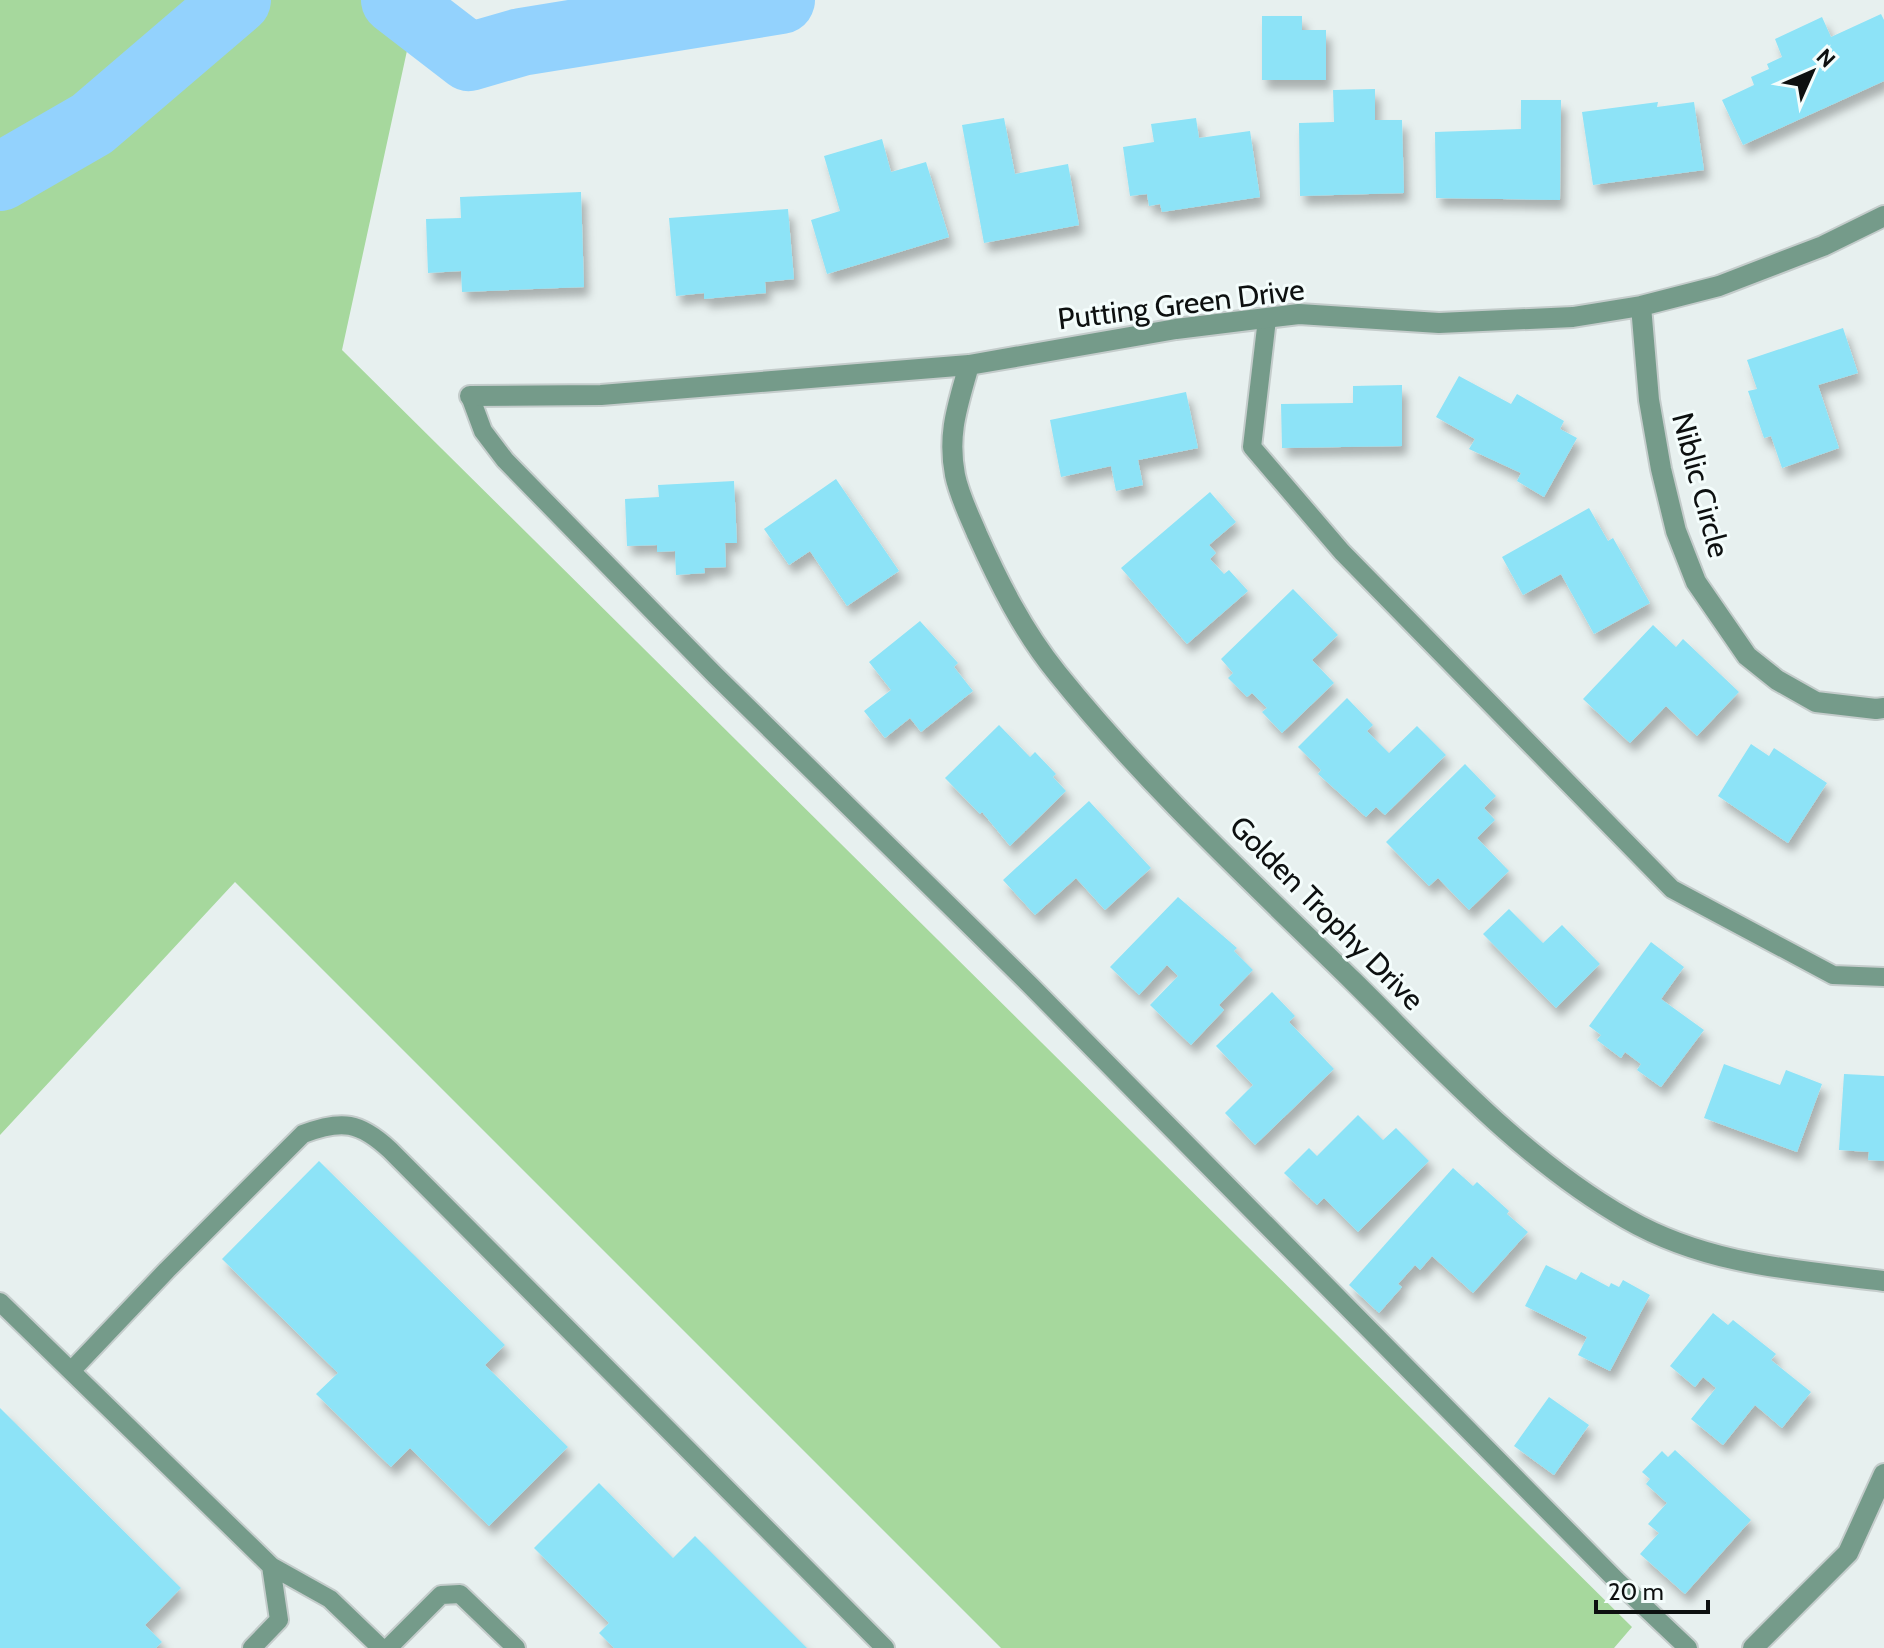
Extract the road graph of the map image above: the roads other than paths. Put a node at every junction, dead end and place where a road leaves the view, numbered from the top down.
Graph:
1 (1884, 216) edge
2 (1641, 306) junction
3 (1267, 319) junction
4 (969, 365) junction
5 (470, 396) joint
6 (1884, 708) edge
7 (1884, 977) edge
8 (1884, 1281) edge
9 (0, 1302) edge
10 (71, 1371) junction
11 (1884, 1474) edge
12 (271, 1566) junction
13 (252, 1648) edge
14 (381, 1648) edge
15 (388, 1648) edge
16 (516, 1648) edge
17 (885, 1648) edge
18 (1688, 1648) edge
19 (1753, 1648) edge

1 - 2 street, Putting Green Drive
2 - 3 street, Putting Green Drive
2 - 6 street, Niblic Circle
3 - 4 street, Putting Green Drive
3 - 7 lane
4 - 5 street, Putting Green Drive
4 - 8 street, Golden Trophy Drive
5 - 18 lane
9 - 10 lane
10 - 12 lane
10 - 17 lane
11 - 19 street
12 - 13 lane
12 - 14 lane
15 - 16 lane

